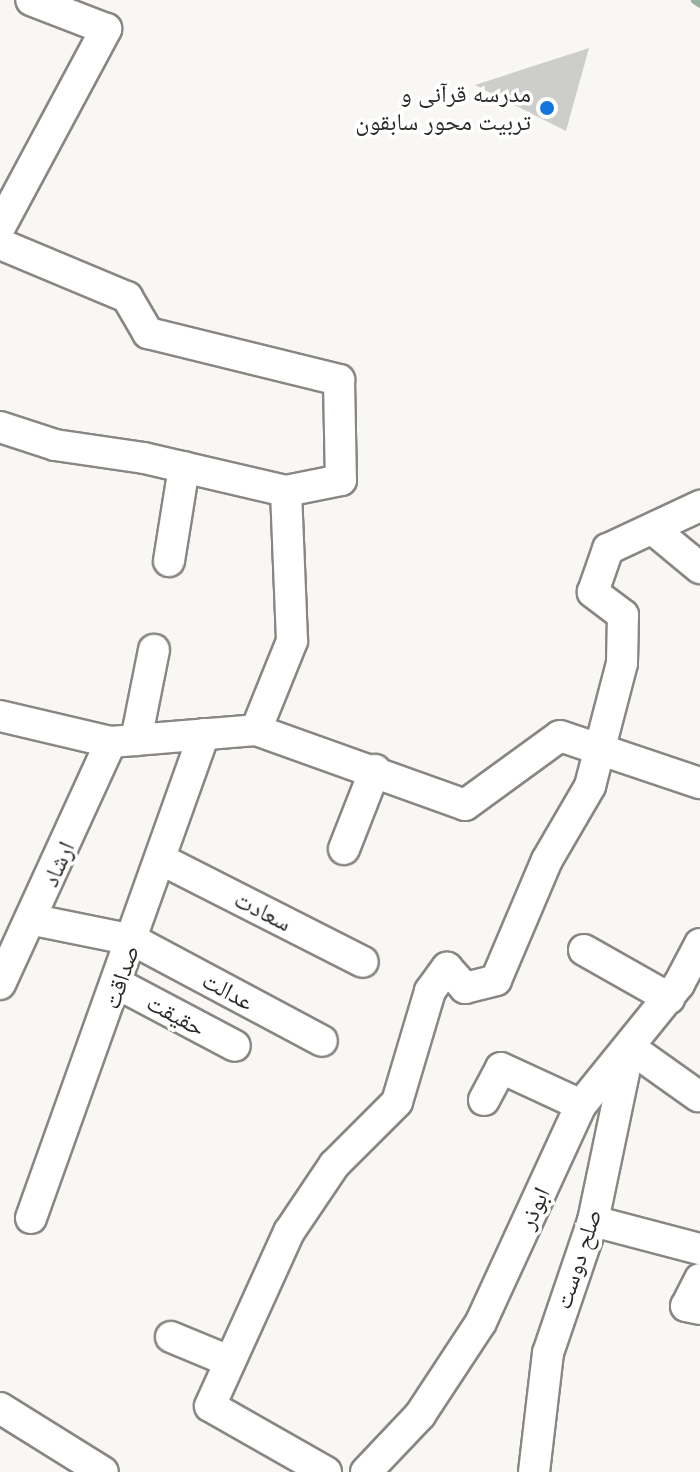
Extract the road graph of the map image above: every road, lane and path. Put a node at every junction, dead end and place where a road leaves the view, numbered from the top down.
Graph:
1 (31, 0) edge
2 (0, 227) edge
3 (0, 244) edge
4 (0, 427) edge
5 (184, 467) junction
6 (286, 491) junction
7 (700, 506) edge
8 (654, 530) junction
9 (169, 561) dead end
10 (700, 568) edge
11 (154, 650) dead end
12 (0, 716) edge
13 (256, 730) junction
14 (204, 734) junction
15 (123, 741) junction
16 (599, 749) junction
17 (375, 770) junction
18 (700, 783) edge
19 (344, 849) dead end
20 (162, 860) junction
21 (34, 920) junction
22 (133, 940) junction
23 (700, 944) edge
24 (584, 950) dead end
25 (363, 962) dead end
26 (0, 984) edge
27 (118, 984) junction
28 (669, 998) junction
29 (322, 1041) dead end
30 (235, 1046) dead end
31 (629, 1047) junction
32 (693, 1097) dead end
33 (484, 1100) dead end
34 (581, 1105) junction
35 (31, 1218) dead end
36 (593, 1221) junction
37 (700, 1249) edge
38 (700, 1279) edge
39 (700, 1309) edge
40 (171, 1337) dead end
41 (229, 1361) junction
42 (0, 1408) edge
43 (103, 1472) edge
44 (326, 1472) edge
45 (366, 1472) edge
46 (534, 1472) edge

1 - 2 street
3 - 6 street
4 - 5 street
5 - 6 street
5 - 9 street
6 - 13 street
7 - 8 street
8 - 10 street
8 - 16 street
11 - 15 street, ارشاد
12 - 15 street
13 - 14 street
13 - 17 street
14 - 15 street
14 - 20 street, صداقت
15 - 21 street, ارشاد
16 - 17 street
16 - 18 street
16 - 41 street
17 - 19 street
20 - 22 street, صداقت
20 - 25 street, سعادت
21 - 22 street, عدالت
21 - 26 street, ارشاد
22 - 27 street, صداقت
22 - 29 street, عدالت
23 - 28 street, ابوذر
24 - 28 street
27 - 30 street, حقیقت
27 - 35 street, صداقت
28 - 31 street, ابوذر
31 - 32 street
31 - 34 street, ابوذر
31 - 36 street, صلح دوست
33 - 34 street
34 - 45 street, ابوذر
36 - 37 street
36 - 46 street, صلح دوست
38 - 39 street
40 - 41 street
41 - 44 street
42 - 43 street

